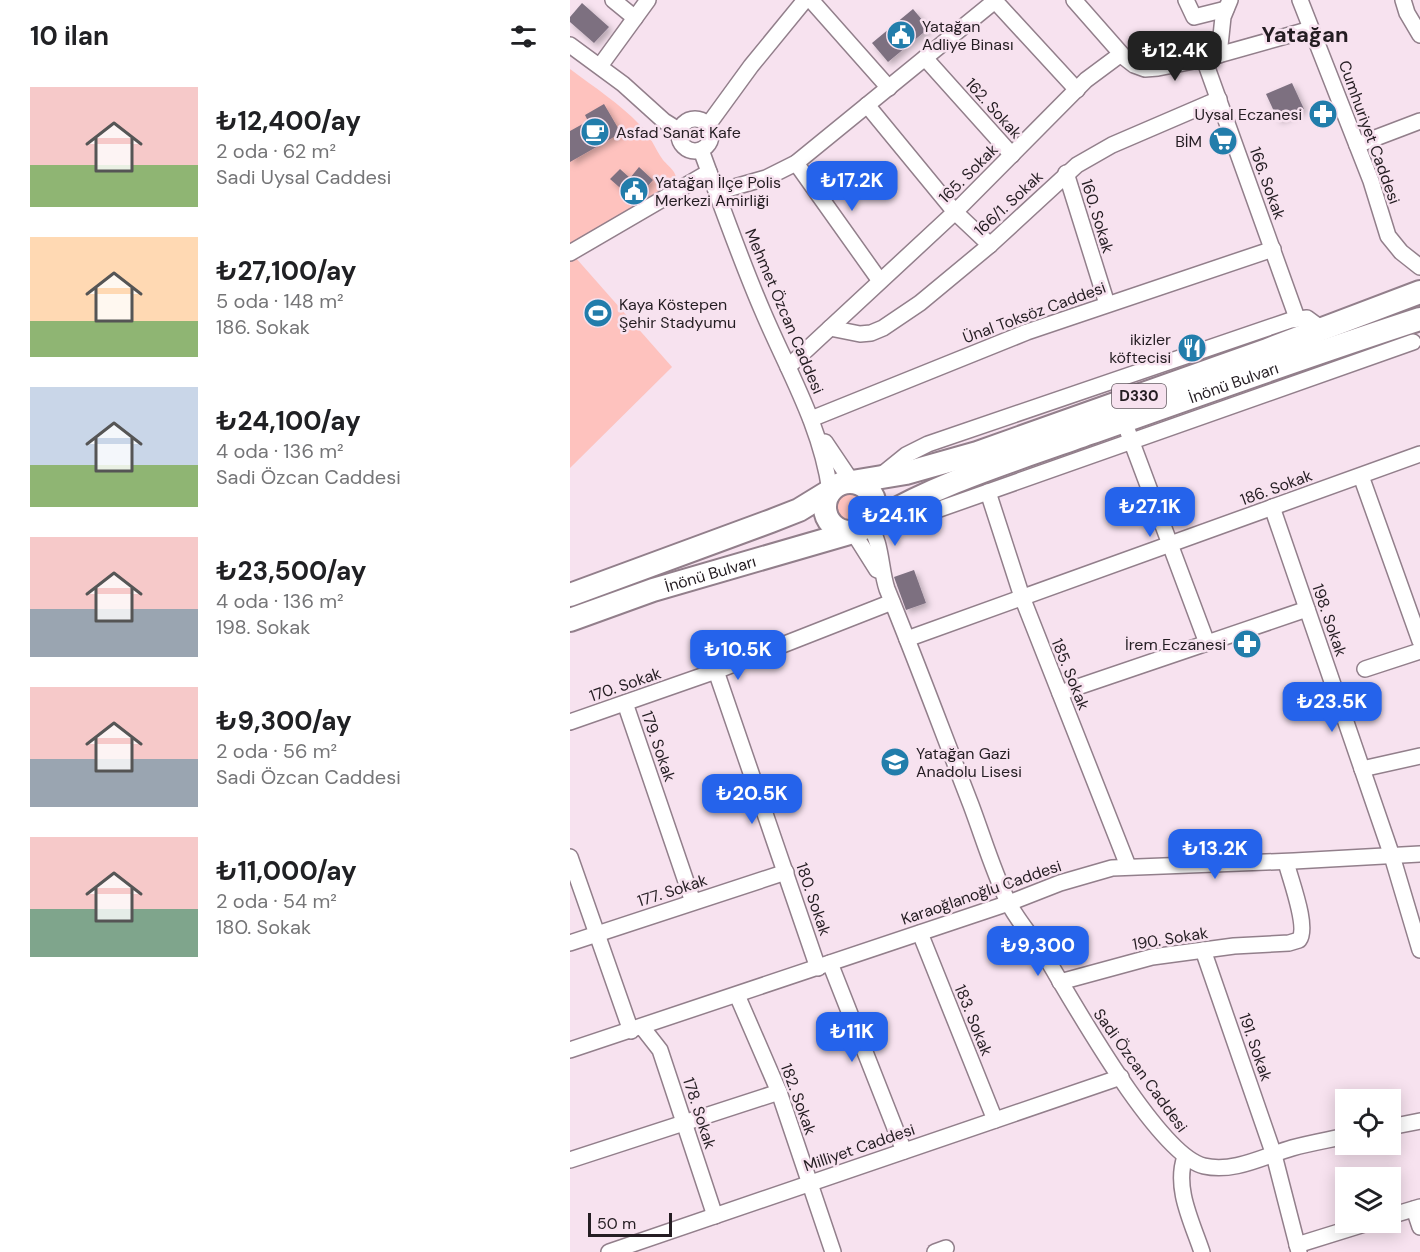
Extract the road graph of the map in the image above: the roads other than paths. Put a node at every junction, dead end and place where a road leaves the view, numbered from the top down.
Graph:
1 (613, 0) edge
2 (648, 0) edge
3 (805, 0) edge
4 (811, 0) edge
5 (1074, 0) edge
6 (1186, 0) edge
7 (1300, 0) edge
8 (1403, 0) edge
9 (995, 1) edge
10 (1228, 4) edge
11 (635, 18) junction
12 (1311, 29) junction
13 (1420, 35) edge
14 (570, 45) edge
15 (1121, 54) junction
16 (1212, 57) junction
17 (925, 58) junction
18 (600, 66) junction
19 (889, 88) junction
20 (1077, 90) junction
21 (1219, 99) junction
22 (867, 105) junction
23 (1420, 121) edge
24 (708, 125) junction
25 (680, 131) junction
26 (1357, 145) junction
27 (701, 150) junction
28 (1012, 155) junction
29 (796, 163) junction
30 (710, 172) junction
31 (1066, 174) junction
32 (717, 192) junction
33 (955, 212) junction
34 (990, 245) junction
35 (1273, 249) junction
36 (570, 253) edge
37 (1420, 267) edge
38 (880, 281) junction
39 (1420, 292) edge
40 (1107, 304) junction
41 (1298, 318) junction
42 (1420, 319) edge
43 (830, 328) junction
44 (1322, 329) junction
45 (1383, 331) junction
46 (1417, 345) edge
47 (788, 367) junction
48 (811, 419) junction
49 (1127, 431) junction
50 (1420, 454) edge
51 (1361, 476) junction
52 (877, 478) junction
53 (852, 482) junction
54 (830, 491) junction
55 (988, 492) junction
56 (1272, 507) junction
57 (867, 525) junction
58 (1170, 544) junction
59 (570, 595) edge
60 (890, 595) junction
61 (1022, 597) junction
62 (1306, 609) junction
63 (570, 620) edge
64 (907, 639) junction
65 (1420, 641) edge
66 (1207, 643) junction
67 (1420, 651) edge
68 (1365, 669) dead end
69 (717, 671) junction
70 (1060, 693) junction
71 (625, 703) junction
72 (570, 722) edge
73 (1420, 756) edge
74 (1362, 769) junction
75 (1420, 854) edge
76 (1392, 856) junction
77 (570, 857) edge
78 (1286, 862) junction
79 (1128, 866) junction
80 (786, 872) junction
81 (693, 902) junction
82 (1009, 903) junction
83 (920, 933) junction
84 (596, 934) junction
85 (570, 943) edge
86 (1203, 950) junction
87 (1420, 950) edge
88 (824, 965) junction
89 (1060, 982) junction
90 (736, 995) junction
91 (637, 1029) junction
92 (570, 1050) edge
93 (1121, 1077) junction
94 (779, 1092) junction
95 (994, 1120) junction
96 (1420, 1121) edge
97 (684, 1123) junction
98 (1401, 1125) edge
99 (1335, 1139) edge
100 (904, 1151) junction
101 (1274, 1155) junction
102 (1185, 1157) junction
103 (570, 1160) edge
104 (810, 1183) junction
105 (1417, 1208) edge
106 (1401, 1213) edge
107 (715, 1216) junction
108 (1420, 1227) edge
109 (1341, 1233) edge
110 (1298, 1249) edge
111 (611, 1252) edge
112 (833, 1252) edge
113 (1202, 1252) edge

1 - 11 street
2 - 11 street
3 - 24 street
4 - 19 street
5 - 15 street
6 - 10 street
7 - 12 street, Cumhuriyet Caddesi
8 - 13 street
9 - 17 street
9 - 20 street
10 - 16 street
11 - 18 street
12 - 16 street
12 - 26 street, Cumhuriyet Caddesi
14 - 18 street
15 - 16 street
15 - 20 street, 165. Sokak
16 - 21 street, 166. Sokak
17 - 19 street
17 - 28 street, 162. Sokak
18 - 25 street
19 - 22 street
20 - 28 street, 165. Sokak
21 - 31 street, 166/1. Sokak
21 - 35 street, 166. Sokak
22 - 29 street
22 - 33 street
23 - 26 street
24 - 25 street
24 - 27 street
25 - 27 street
26 - 37 street, Cumhuriyet Caddesi
27 - 30 street, Mehmet Özcan Caddesi
28 - 33 street, 165. Sokak
29 - 32 street
29 - 38 street
30 - 32 street, Mehmet Özcan Caddesi
30 - 36 street
31 - 34 street, 166/1. Sokak
31 - 40 street, 160. Sokak
32 - 47 street, Mehmet Özcan Caddesi
33 - 34 street
33 - 38 street, 165. Sokak
34 - 43 street, 166/1. Sokak
35 - 40 street, Ünal Toksöz Caddesi
35 - 41 street, 166. Sokak
38 - 43 street, 165. Sokak
39 - 44 highway, İnönü Bulvarı / D330
40 - 48 street, Ünal Toksöz Caddesi
41 - 44 street
41 - 52 street, İnönü Bulvarı
42 - 45 highway, İnönü Bulvarı / D330
43 - 47 street, 165. Sokak
44 - 52 highway, İnönü Bulvarı / D330
45 - 46 street
45 - 49 highway, İnönü Bulvarı / D330
46 - 49 street, İnönü Bulvarı
47 - 48 street, Mehmet Özcan Caddesi
48 - 53 street, Mehmet Özcan Caddesi
48 - 54 street, Mehmet Özcan Caddesi
49 - 55 street, İnönü Bulvarı
49 - 57 highway, İnönü Bulvarı / D330
49 - 58 street
50 - 51 street, 186. Sokak
51 - 56 street, 186. Sokak
51 - 65 street
52 - 53 highway, İnönü Bulvarı / D330
53 - 54 highway
53 - 57 highway
54 - 57 highway
54 - 59 highway, İnönü Bulvarı
55 - 57 street, İnönü Bulvarı
55 - 61 street, 185. Sokak
56 - 58 street, 186. Sokak
56 - 62 street, 198. Sokak
57 - 60 street, Sadi Özcan Caddesi
57 - 63 highway, İnönü Bulvarı / D330
58 - 61 street, 186. Sokak
58 - 66 street
60 - 64 street, Sadi Özcan Caddesi
60 - 69 street, 170. Sokak
61 - 64 street, 186. Sokak
61 - 70 street, 185. Sokak
62 - 66 street
62 - 74 street, 198. Sokak
64 - 82 street, Sadi Özcan Caddesi
66 - 70 street
67 - 68 street
69 - 71 street, 170. Sokak
69 - 80 street, 180. Sokak
70 - 79 street, 185. Sokak
71 - 72 street, 170. Sokak
71 - 81 street, 179. Sokak
73 - 74 street
74 - 76 street, 198. Sokak
75 - 76 street, Karaoğlanoğlu Caddesi
76 - 78 street, Karaoğlanoğlu Caddesi
76 - 87 street, 198. Sokak
77 - 84 street, 178. Sokak
78 - 79 street, Karaoğlanoğlu Caddesi
78 - 86 street, 190. Sokak
79 - 82 street, Karaoğlanoğlu Caddesi
80 - 81 street, 177. Sokak
80 - 88 street, 180. Sokak
81 - 84 street, 177. Sokak
82 - 83 street, Karaoğlanoğlu Caddesi
82 - 89 street, Sadi Özcan Caddesi
83 - 88 street, Karaoğlanoğlu Caddesi
83 - 95 street, 183. Sokak
84 - 85 street, 177. Sokak
84 - 91 street, 178. Sokak
86 - 89 street, 190. Sokak
86 - 101 street, 191. Sokak
88 - 90 street, Karaoğlanoğlu Caddesi
88 - 100 street, 180. Sokak
89 - 93 street, Sadi Özcan Caddesi
90 - 91 street, Karaoğlanoğlu Caddesi
90 - 94 street, 182. Sokak
91 - 92 street, Karaoğlanoğlu Caddesi
91 - 97 street, 178. Sokak
93 - 95 street, Milliyet Caddesi
93 - 102 street, Sadi Özcan Caddesi
94 - 97 street
94 - 104 street, 182. Sokak
95 - 100 street, Milliyet Caddesi
96 - 98 street
97 - 103 street
97 - 107 street, 178. Sokak
99 - 101 street, Sadi Özcan Caddesi
100 - 104 street, Milliyet Caddesi
101 - 102 street, Sadi Özcan Caddesi
101 - 110 street, 191. Sokak
102 - 113 street
104 - 107 street, Milliyet Caddesi
104 - 112 street, 182. Sokak
105 - 106 street
105 - 108 street
107 - 111 street, Milliyet Caddesi
109 - 110 street

